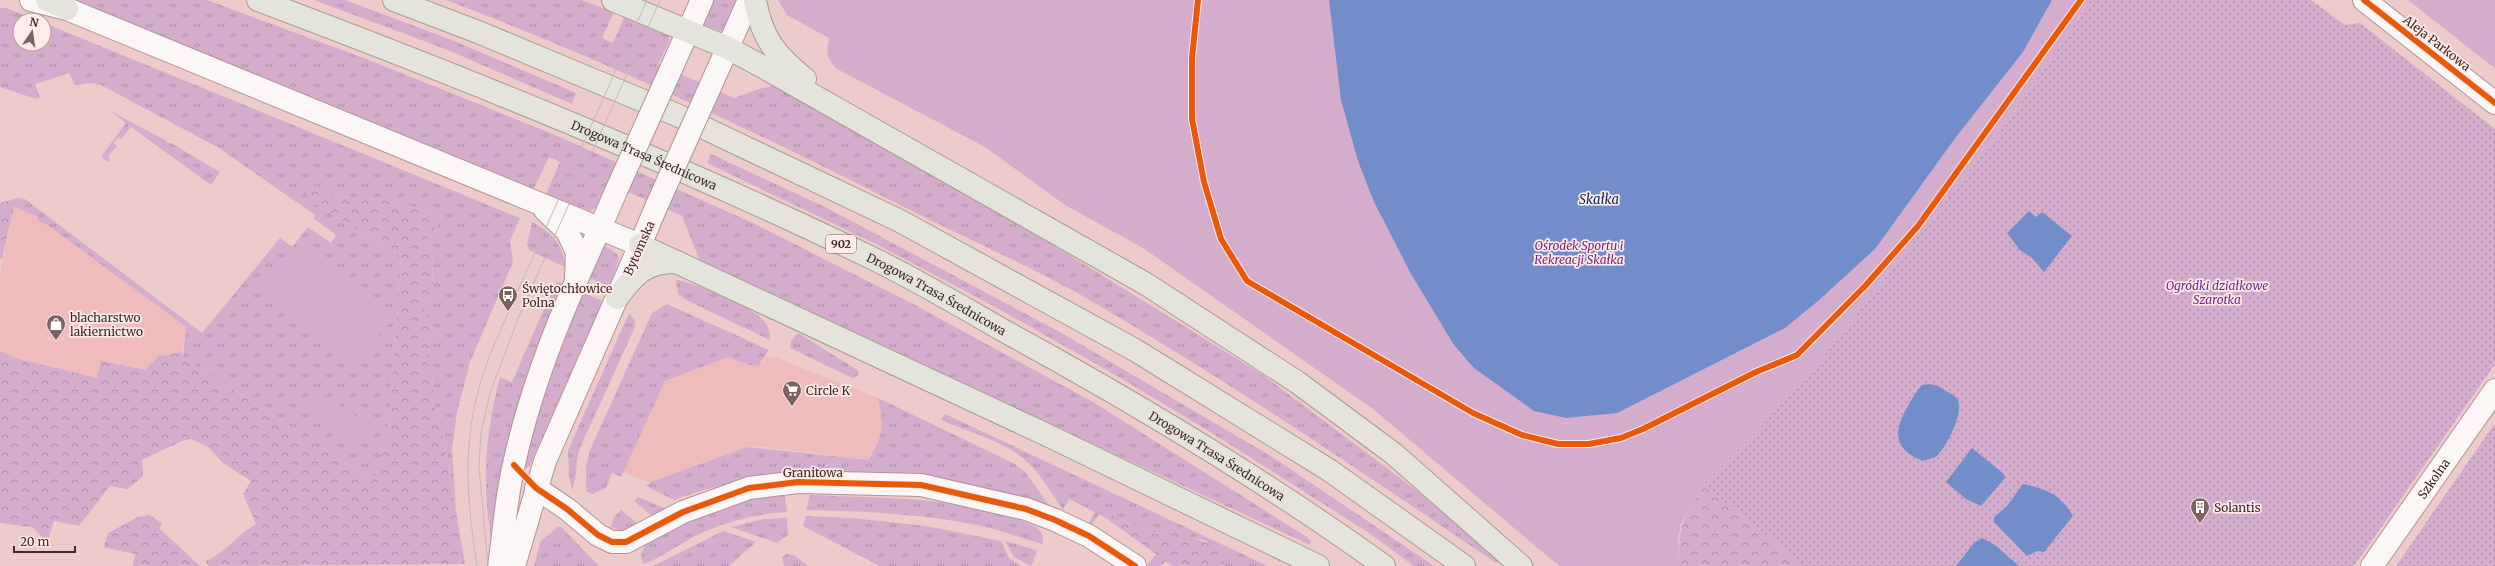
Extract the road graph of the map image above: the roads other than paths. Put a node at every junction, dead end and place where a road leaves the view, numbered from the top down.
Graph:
1 (31, 0) edge
2 (47, 0) edge
3 (258, 0) edge
4 (394, 0) edge
5 (613, 0) edge
6 (634, 0) edge
7 (654, 0) edge
8 (702, 0) edge
9 (749, 0) edge
10 (755, 0) edge
11 (2364, 0) edge
12 (67, 9) junction
13 (688, 31) junction
14 (728, 48) junction
15 (2495, 103) edge
16 (842, 111) junction
17 (535, 201) junction
18 (600, 228) junction
19 (640, 245) junction
20 (677, 262) junction
21 (576, 280) junction
22 (617, 298) junction
23 (2495, 390) edge
24 (514, 465) junction
25 (536, 488) junction
26 (499, 566) edge
27 (514, 566) edge
28 (1135, 566) edge
29 (1318, 566) edge
30 (1384, 566) edge
31 (1464, 566) edge
32 (1521, 566) edge
33 (2372, 566) edge

1 - 12 street
2 - 12 main road
3 - 30 main road, Drogowa Trasa Średnicowa / 902
4 - 31 main road
5 - 13 main road
6 - 7 main road
8 - 13 street
9 - 14 street, Bytomska
10 - 16 main road
11 - 15 street, Aleja Parkowa
12 - 17 street
13 - 14 main road
13 - 18 street, bridge
14 - 16 main road
14 - 19 street, Bytomska, bridge
16 - 32 main road
17 - 18 street
17 - 21 street
18 - 19 street
18 - 21 street
19 - 20 main road
19 - 22 street, Bytomska
20 - 22 main road
20 - 29 main road
21 - 24 street
22 - 25 street, Bytomska
23 - 33 street, Szkolna
24 - 25 street, Granitowa
24 - 26 street
25 - 27 street, Bytomska
25 - 28 street, Granitowa

